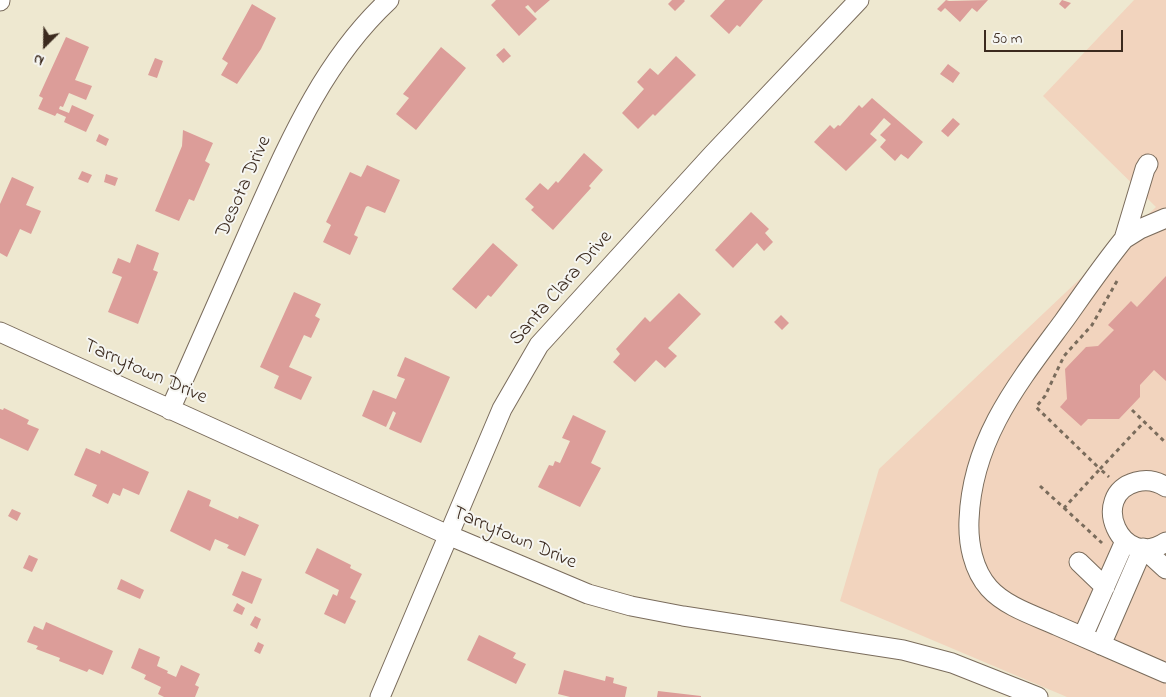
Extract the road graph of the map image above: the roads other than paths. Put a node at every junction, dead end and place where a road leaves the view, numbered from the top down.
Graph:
1 (389, 0) edge
2 (855, 1) edge
3 (1148, 164) dead end
4 (1166, 218) edge
5 (1124, 240) junction
6 (0, 332) edge
7 (170, 410) junction
8 (1166, 487) edge
9 (448, 536) junction
10 (1125, 541) junction
11 (1166, 542) edge
12 (1143, 548) junction
13 (1079, 562) dead end
14 (1166, 569) edge
15 (1105, 587) junction
16 (1082, 636) junction
17 (1101, 645) junction
18 (1166, 673) edge
19 (380, 697) edge
20 (1038, 697) edge

1 - 7 street, Desota Drive
2 - 9 street, Santa Clara Drive
3 - 5 street
4 - 5 street
5 - 16 street
6 - 7 street, Tarrytown Drive
7 - 9 street, Tarrytown Drive
8 - 10 street
9 - 19 street, Santa Clara Drive
9 - 20 street, Tarrytown Drive
10 - 12 street
10 - 15 street
11 - 12 street
12 - 14 street
12 - 17 street
13 - 15 street
15 - 16 street
16 - 17 street
17 - 18 street

